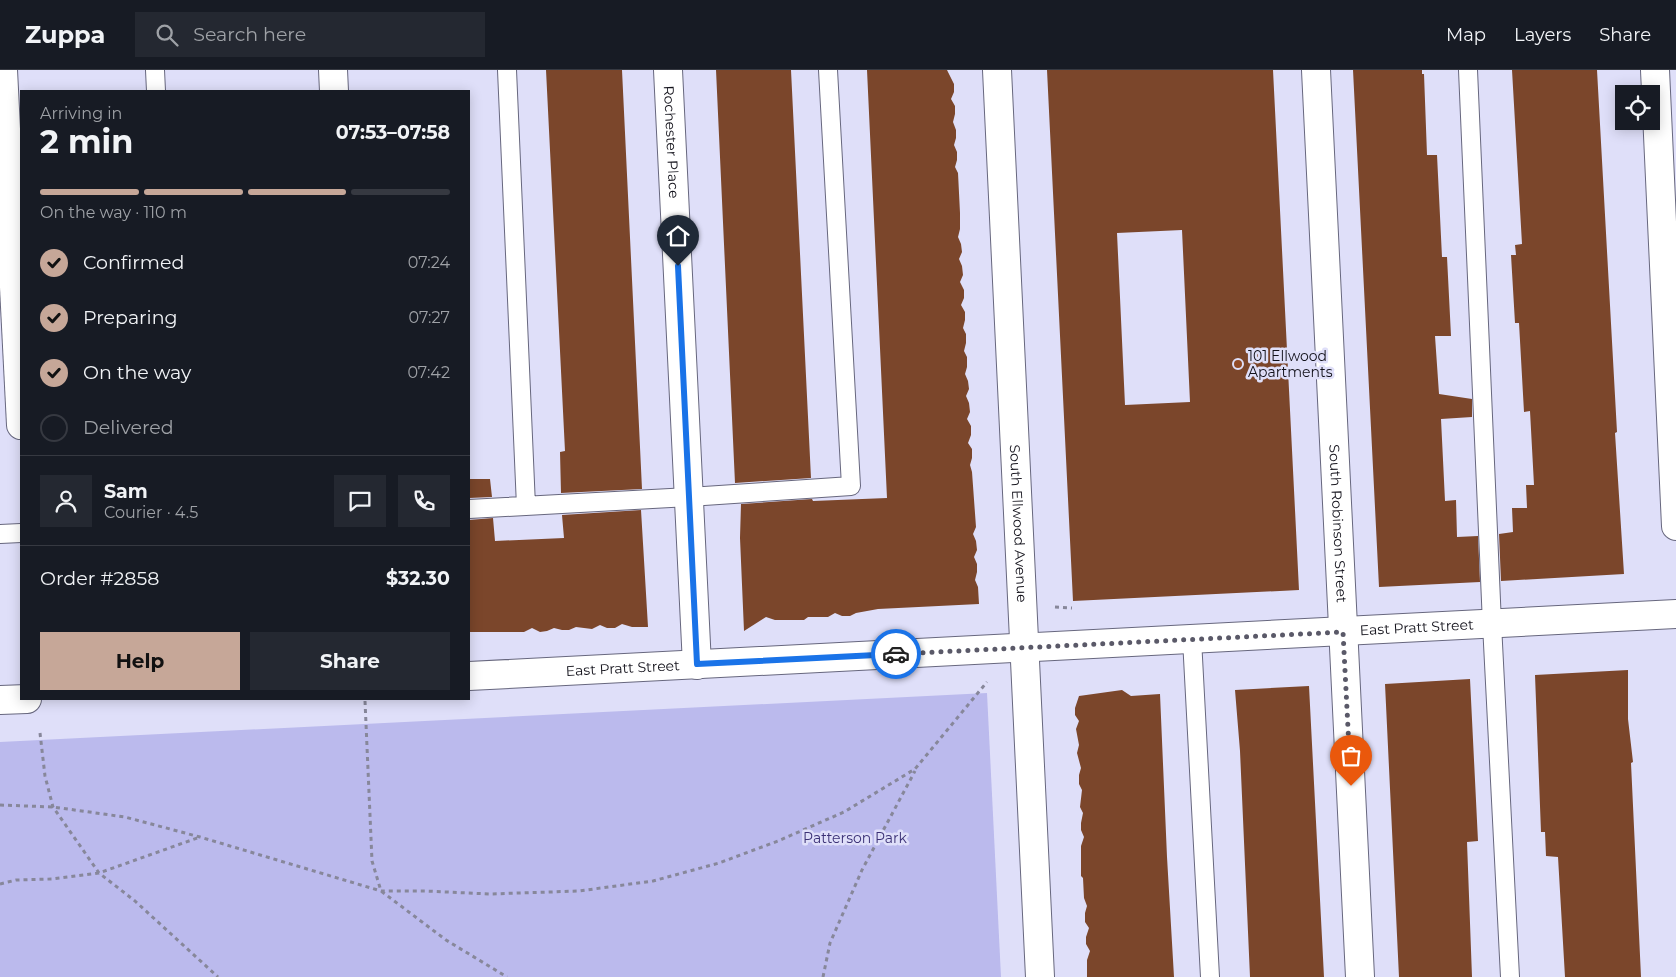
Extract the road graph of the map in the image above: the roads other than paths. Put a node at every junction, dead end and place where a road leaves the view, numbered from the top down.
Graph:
1 (3, 70) edge
2 (155, 70) edge
3 (333, 70) edge
4 (507, 70) edge
5 (668, 70) edge
6 (828, 70) edge
7 (997, 70) edge
8 (1316, 70) edge
9 (1468, 70) edge
10 (1655, 70) edge
11 (156, 90) edge
12 (334, 90) edge
13 (20, 404) edge
14 (689, 497) junction
15 (526, 506) junction
16 (470, 509) edge
17 (1676, 526) edge
18 (20, 533) edge
19 (0, 534) edge
20 (1676, 614) edge
21 (1492, 624) junction
22 (1343, 632) junction
23 (1192, 639) junction
24 (1026, 647) junction
25 (697, 664) junction
26 (470, 676) edge
27 (20, 699) edge
28 (0, 700) edge
29 (1040, 977) edge
30 (1210, 977) edge
31 (1360, 977) edge
32 (1510, 977) edge

1 - 13 street
2 - 11 lane
3 - 12 street
4 - 15 lane
5 - 14 street, Rochester Place
6 - 14 lane
7 - 24 street, South Ellwood Avenue
8 - 22 street, South Robinson Street
9 - 21 lane
10 - 17 street
14 - 15 lane
14 - 25 street, Rochester Place
15 - 16 lane
18 - 19 lane
20 - 21 street, East Pratt Street
21 - 22 street, East Pratt Street
21 - 32 lane
22 - 23 street, East Pratt Street
22 - 31 street, South Robinson Street
23 - 24 street, East Pratt Street
23 - 30 lane
24 - 25 street, East Pratt Street
24 - 29 street, South Ellwood Avenue
25 - 26 street, East Pratt Street
27 - 28 street

